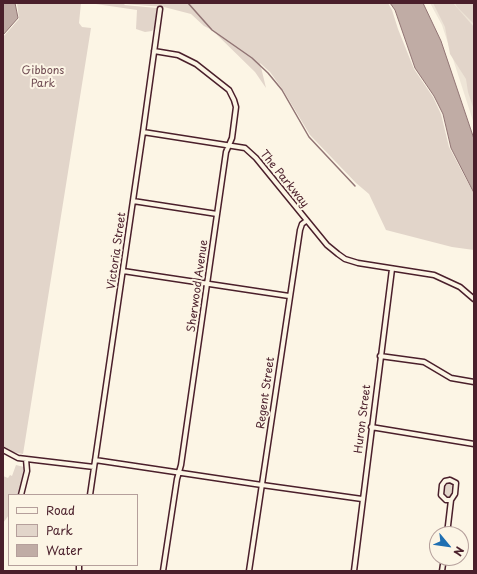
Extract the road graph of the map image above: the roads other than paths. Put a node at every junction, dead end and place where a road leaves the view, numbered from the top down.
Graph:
1 (160, 9) dead end
2 (154, 51) junction
3 (144, 132) junction
4 (229, 145) junction
5 (133, 201) junction
6 (217, 214) junction
7 (306, 221) junction
8 (393, 269) junction
9 (123, 271) junction
10 (207, 284) junction
11 (289, 296) junction
12 (474, 299) edge
13 (380, 356) junction
14 (474, 382) edge
15 (371, 427) junction
16 (474, 444) edge
17 (3, 450) edge
18 (26, 459) junction
19 (95, 460) junction
20 (94, 467) junction
21 (178, 473) junction
22 (262, 485) junction
23 (21, 494) edge
24 (90, 494) edge
25 (362, 499) junction
26 (451, 500) junction
27 (448, 526) edge
28 (163, 571) edge
29 (249, 571) edge
30 (354, 571) edge

1 - 2 street, Victoria Street
2 - 3 street, Victoria Street
2 - 4 street, Sherwood Avenue
3 - 4 street, The Parkway
3 - 5 street, Victoria Street
4 - 6 street, Sherwood Avenue
4 - 7 street, The Parkway
5 - 6 street
5 - 9 street, Victoria Street
6 - 10 street, Sherwood Avenue
7 - 8 street, The Parkway
7 - 11 street, Regent Street
8 - 12 street, The Parkway
8 - 13 street, Huron Street
9 - 10 street
9 - 19 street, Victoria Street
10 - 11 street
10 - 21 street, Sherwood Avenue
11 - 22 street, Regent Street
13 - 14 street
13 - 15 street, Huron Street
15 - 16 street
15 - 25 street, Huron Street
17 - 18 street
18 - 20 street
18 - 23 street
19 - 20 street, Victoria Street
19 - 21 street
20 - 24 street, Victoria Street
21 - 22 street
21 - 28 street, Sherwood Avenue
22 - 25 street
22 - 29 street, Regent Street
25 - 30 street, Huron Street
26 - 26 street
26 - 27 street

